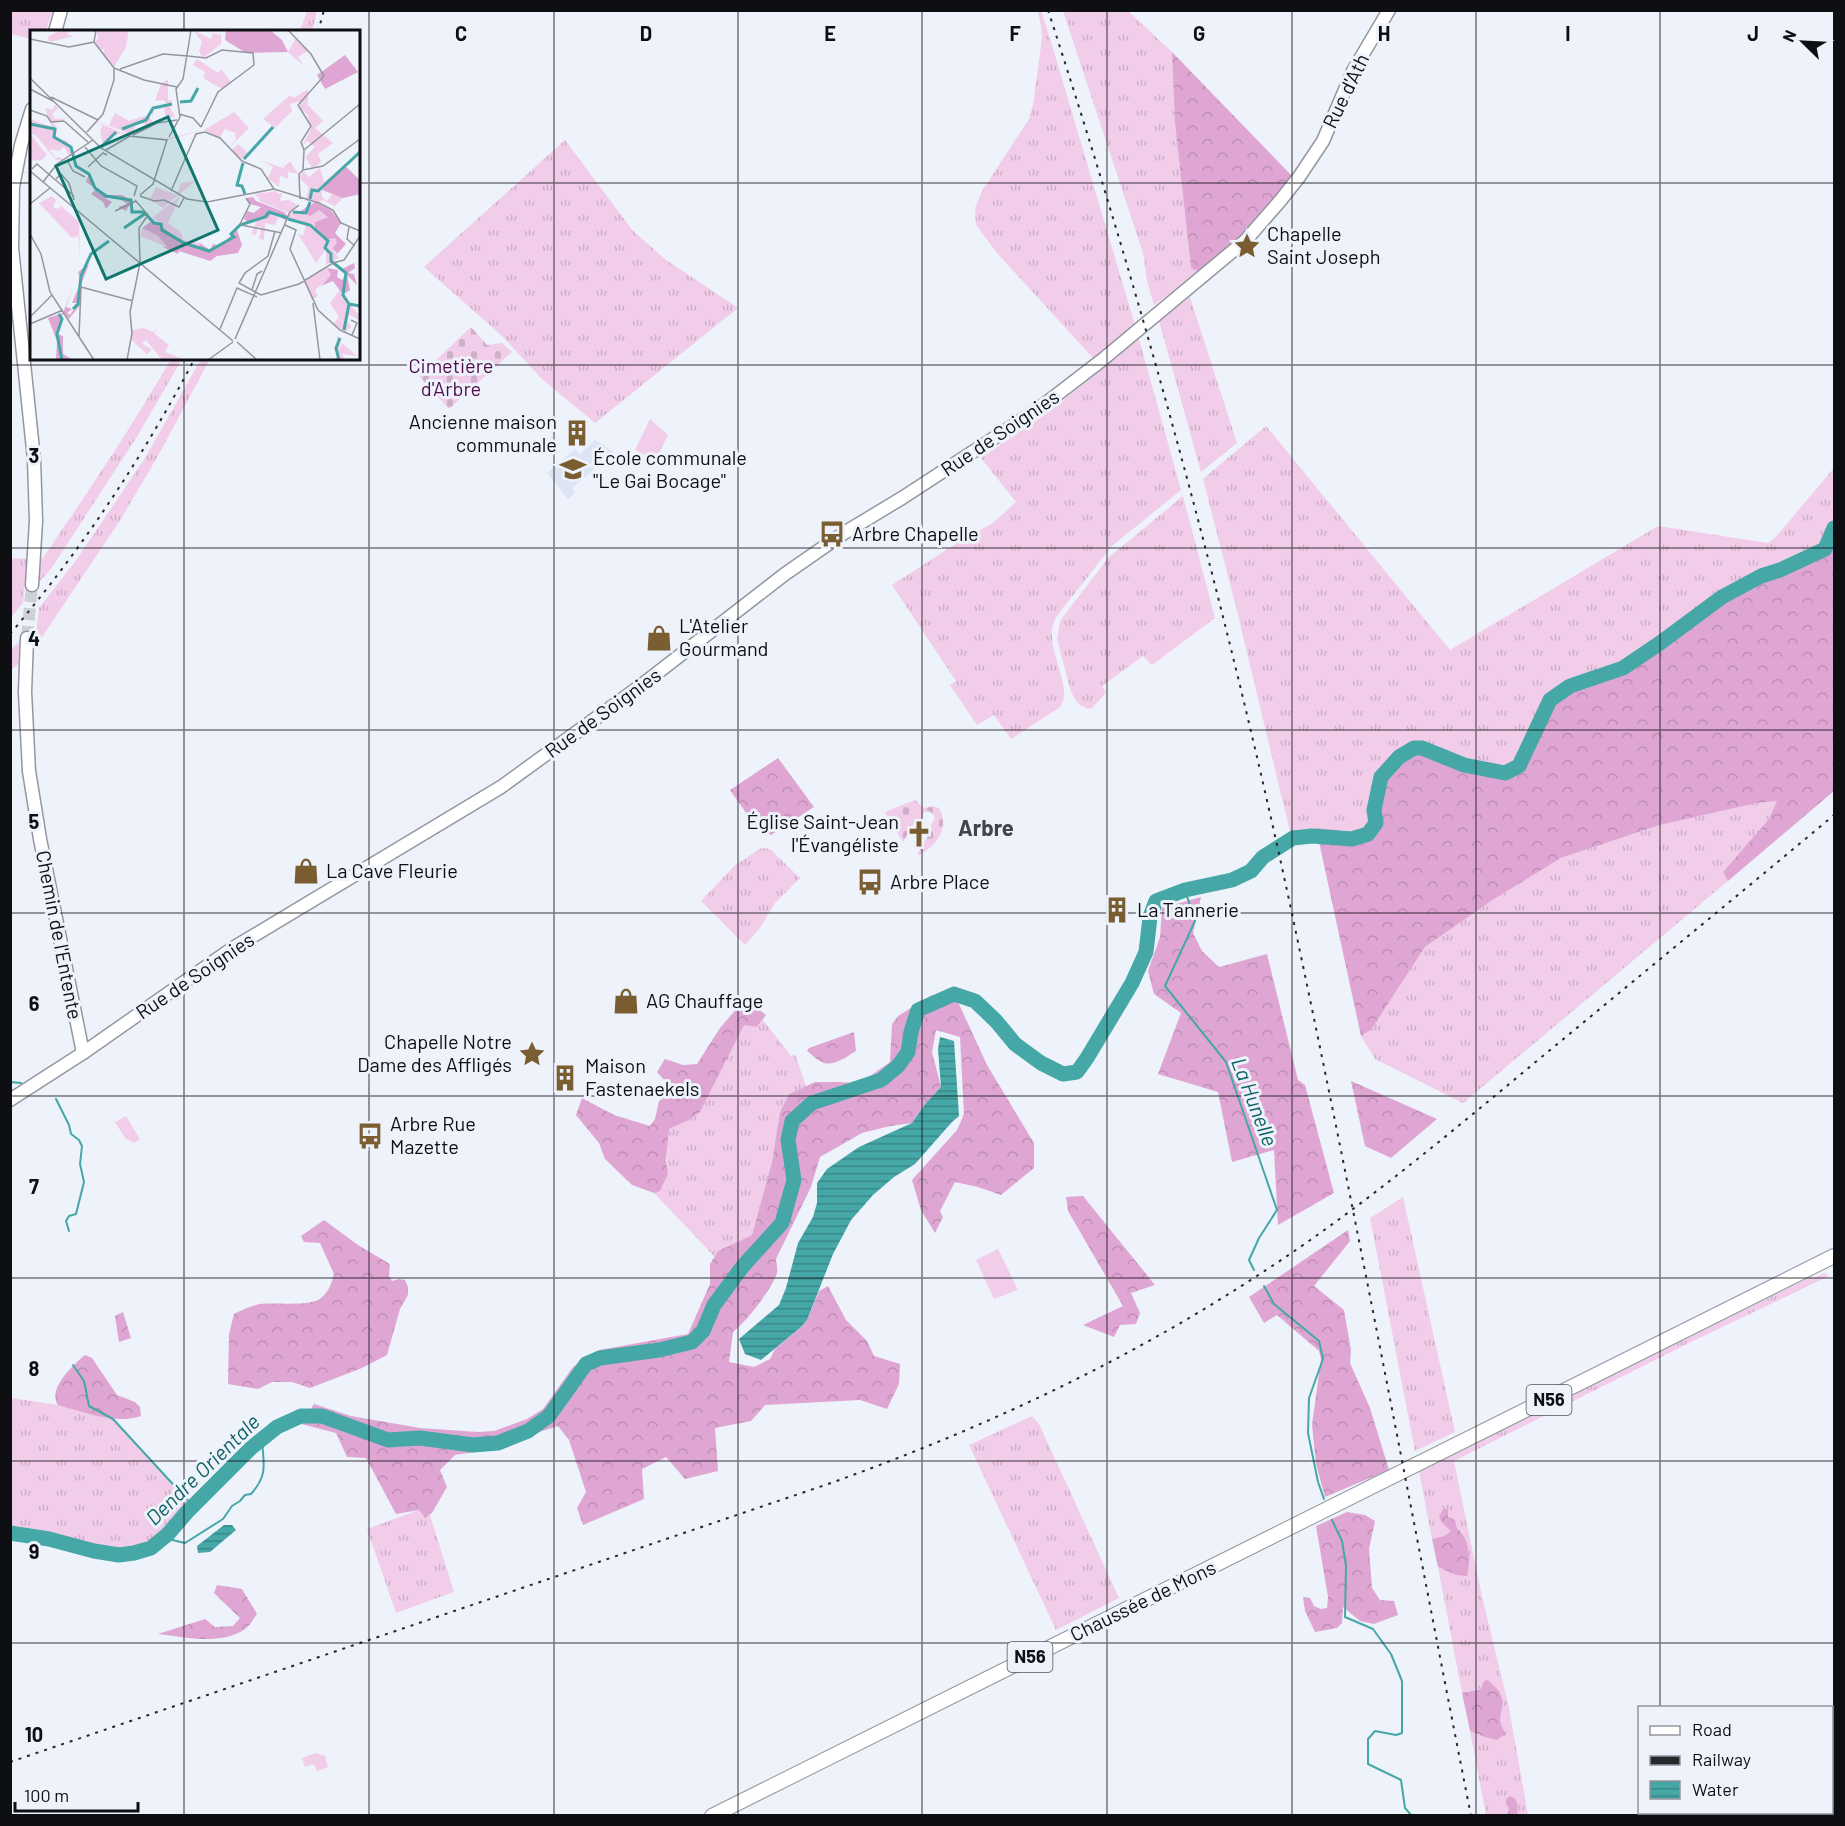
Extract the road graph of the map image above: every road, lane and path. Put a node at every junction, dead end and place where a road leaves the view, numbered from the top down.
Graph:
1 (61, 10) edge
2 (1389, 10) edge
3 (56, 30) edge
4 (30, 116) edge
5 (1323, 141) joint
6 (32, 585) tunnel mouth
7 (27, 638) tunnel mouth
8 (82, 1053) junction
9 (10, 1100) edge
10 (1834, 1256) edge
11 (712, 1815) edge

1 - 3 street
2 - 5 street, Rue d'Ath
4 - 6 street
5 - 8 street, Rue de Soignies
7 - 8 street, Chemin de l'Entente
8 - 9 street, Rue de Soignies
10 - 11 main road, Chaussée de Mons / N56

